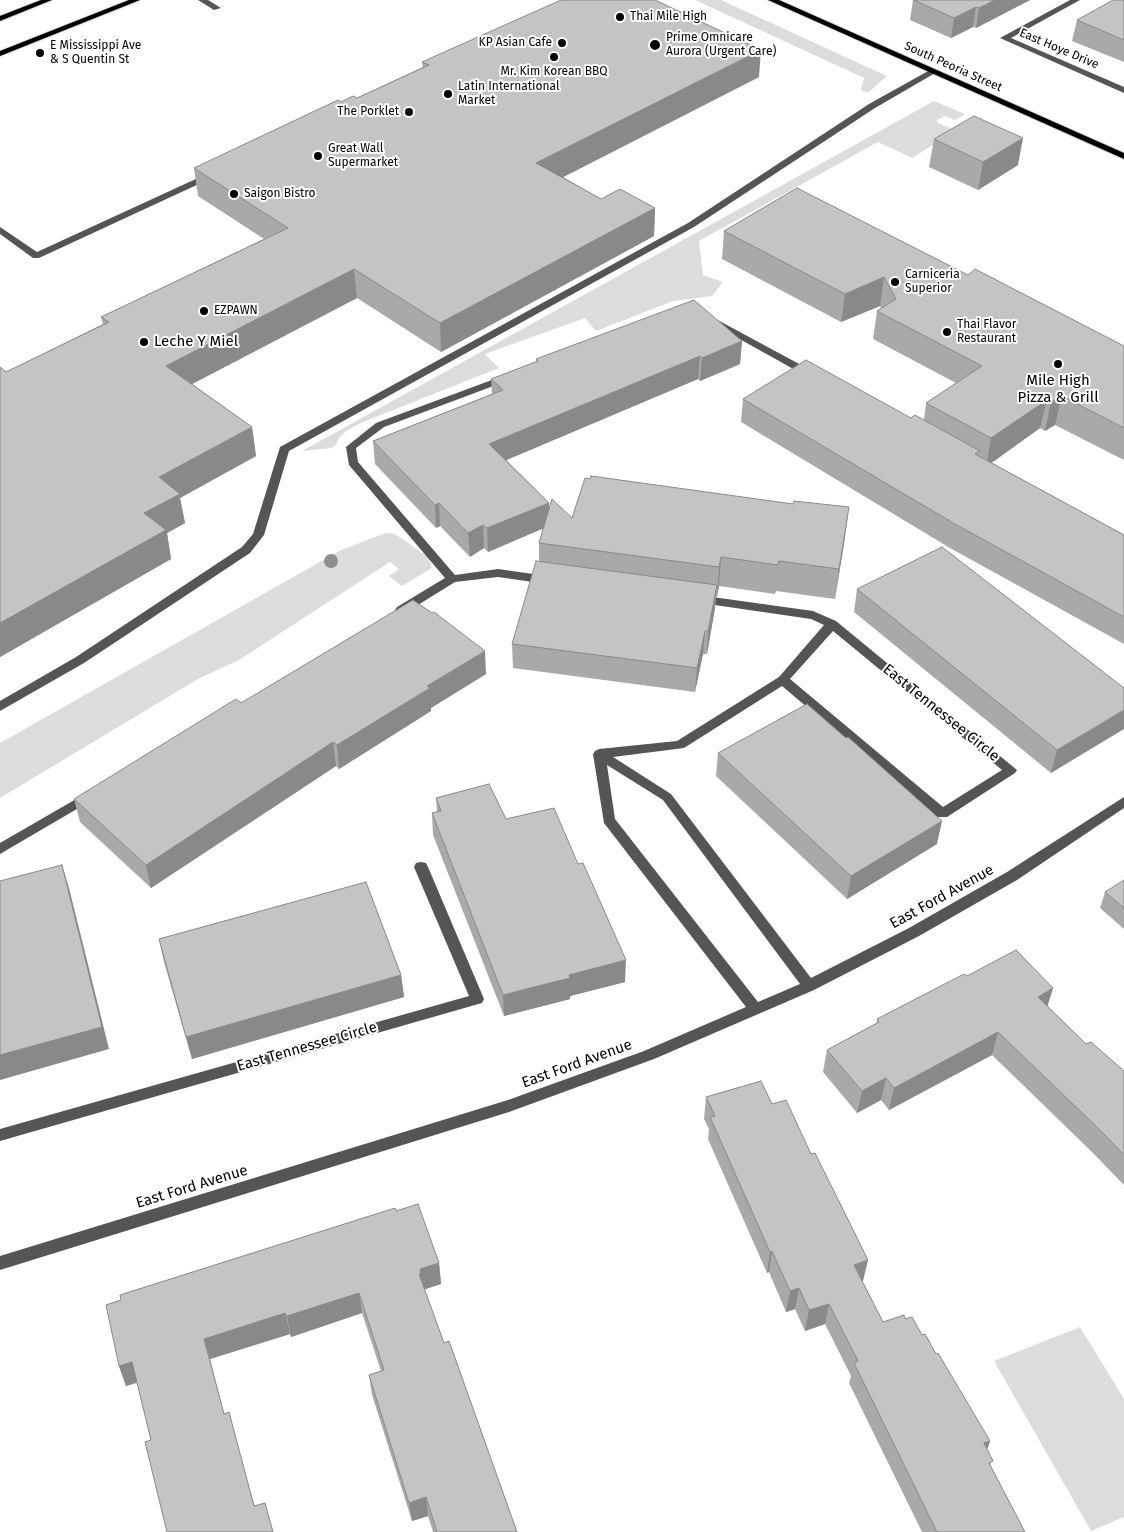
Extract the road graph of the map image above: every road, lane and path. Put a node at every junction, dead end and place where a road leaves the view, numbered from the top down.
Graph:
1 (48, 0) edge
2 (136, 0) edge
3 (202, 0) edge
4 (772, 0) edge
5 (1076, 0) edge
6 (217, 8) dead end
7 (0, 19) edge
8 (0, 54) edge
9 (933, 72) junction
10 (1124, 90) edge
11 (1124, 156) edge
12 (216, 173) edge
13 (0, 230) edge
14 (700, 313) edge
15 (517, 373) edge
16 (819, 379) edge
17 (452, 579) junction
18 (562, 582) edge
19 (688, 598) edge
20 (392, 615) edge
21 (832, 624) junction
22 (783, 680) junction
23 (0, 707) edge
24 (600, 754) junction
25 (102, 788) edge
26 (1124, 802) edge
27 (0, 849) edge
28 (421, 867) dead end
29 (809, 986) junction
30 (755, 1010) junction
31 (0, 1135) edge
32 (0, 1264) edge

1 - 7 main road
2 - 8 main road
3 - 6 street
4 - 9 main road, South Peoria Street
5 - 10 street, East Hoye Drive
9 - 11 main road, South Peoria Street
9 - 23 street
12 - 13 street
14 - 16 street
15 - 17 street
17 - 18 street
17 - 20 street
19 - 21 street, East Tennessee Circle
21 - 22 street
21 - 22 street, East Tennessee Circle
22 - 24 street
24 - 29 street
24 - 30 street
25 - 27 street
26 - 29 street, East Ford Avenue
28 - 31 street, East Tennessee Circle
29 - 30 street, East Ford Avenue
30 - 32 street, East Ford Avenue

